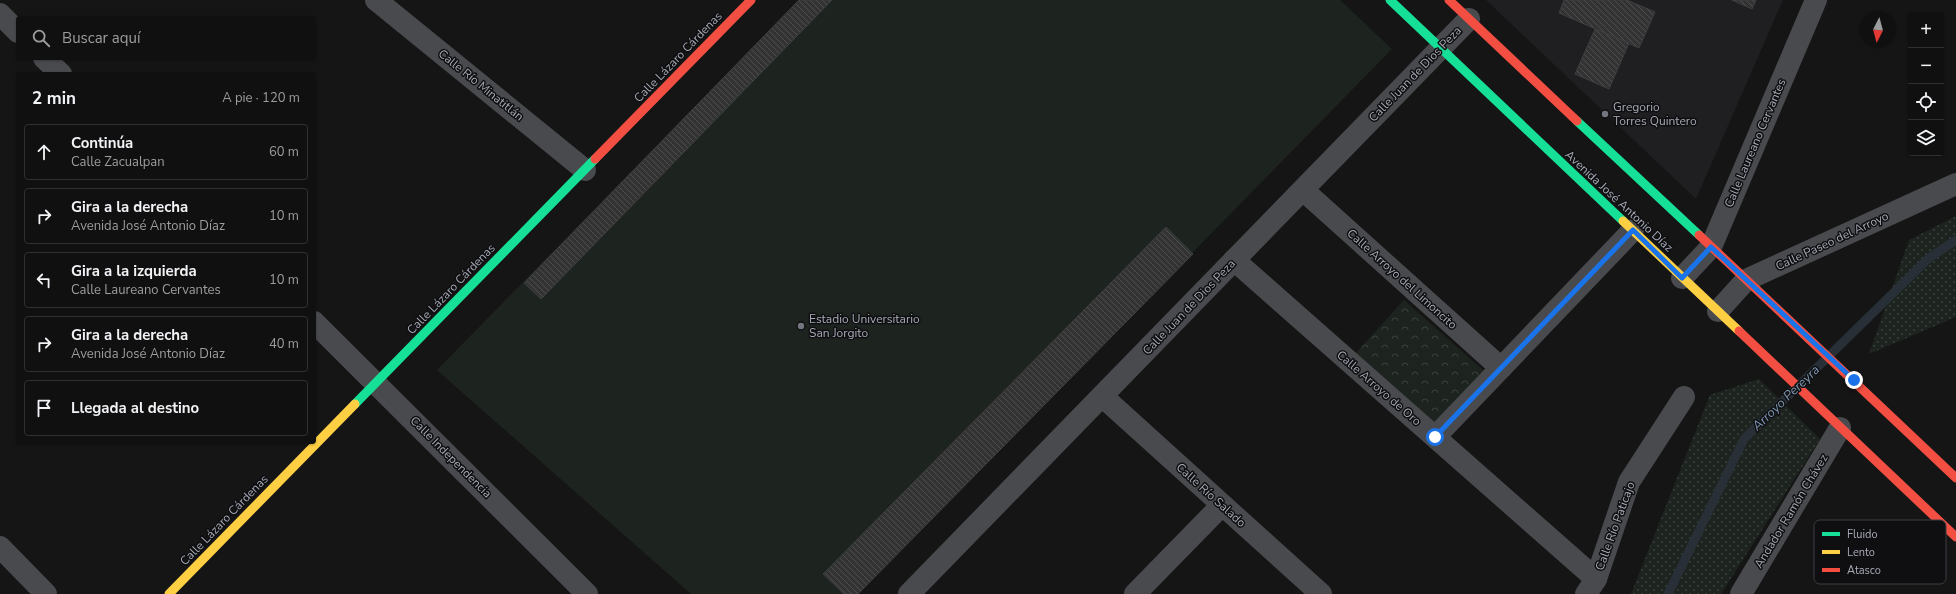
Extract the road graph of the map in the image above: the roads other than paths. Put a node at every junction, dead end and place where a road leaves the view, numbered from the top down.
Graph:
1 (376, 0) edge
2 (751, 0) edge
3 (1390, 0) edge
4 (1449, 0) edge
5 (1816, 0) edge
6 (0, 14) edge
7 (1470, 19) junction
8 (16, 30) edge
9 (1441, 48) junction
10 (46, 60) edge
11 (59, 72) edge
12 (585, 170) junction
13 (1956, 184) edge
14 (1303, 190) junction
15 (1633, 230) junction
16 (1711, 247) junction
17 (1234, 260) junction
18 (1682, 278) junction
19 (1746, 280) junction
20 (1718, 311) junction
21 (316, 324) edge
22 (1501, 368) junction
23 (376, 382) junction
24 (1102, 396) junction
25 (1684, 397) dead end
26 (1836, 424) junction
27 (1435, 437) junction
28 (316, 443) edge
29 (315, 444) edge
30 (1956, 478) edge
31 (1222, 505) junction
32 (1938, 520) edge
33 (1946, 528) edge
34 (1956, 537) edge
35 (0, 547) edge
36 (1591, 587) edge
37 (46, 594) edge
38 (169, 594) edge
39 (587, 594) edge
40 (909, 594) edge
41 (1135, 594) edge
42 (1321, 594) edge
43 (1741, 594) edge

1 - 12 street, Calle Río Minatitlán
2 - 12 street, Calle Lázaro Cárdenas
3 - 9 street, Avenida José Antonio Díaz
4 - 7 street
5 - 16 street, Calle Laureano Cervantes
6 - 8 street
7 - 9 street, Calle Juan de Dios Peza
7 - 16 street
9 - 14 street, Calle Juan de Dios Peza
9 - 15 street, Avenida José Antonio Díaz
10 - 11 street
12 - 23 street, Calle Lázaro Cárdenas
13 - 19 street, Calle Paseo del Arroyo
14 - 17 street, Calle Juan de Dios Peza
14 - 22 street, Calle Arroyo del Limoncito
15 - 18 street, Avenida José Antonio Díaz
15 - 22 street
16 - 18 street, Calle Laureano Cervantes
16 - 19 street
17 - 24 street, Calle Juan de Dios Peza
17 - 27 street, Calle Arroyo de Oro
18 - 20 street, Avenida José Antonio Díaz
19 - 20 street, Calle Paseo del Arroyo
19 - 30 street
20 - 26 street, Avenida José Antonio Díaz
21 - 23 street, Calle Independencia
22 - 27 street
23 - 28 street, Calle Lázaro Cárdenas
23 - 39 street, Calle Independencia
24 - 31 street, Calle Río Salado
24 - 40 street, Calle Juan de Dios Peza
25 - 36 street, Calle Río Paticajo
26 - 32 street, Avenida José Antonio Díaz
26 - 43 street, Andador Ramón Chávez
27 - 36 street, Calle Arroyo de Oro
29 - 38 street, Calle Lázaro Cárdenas
31 - 41 street
31 - 42 street, Calle Río Salado
33 - 34 street, Avenida José Antonio Díaz
35 - 37 street

